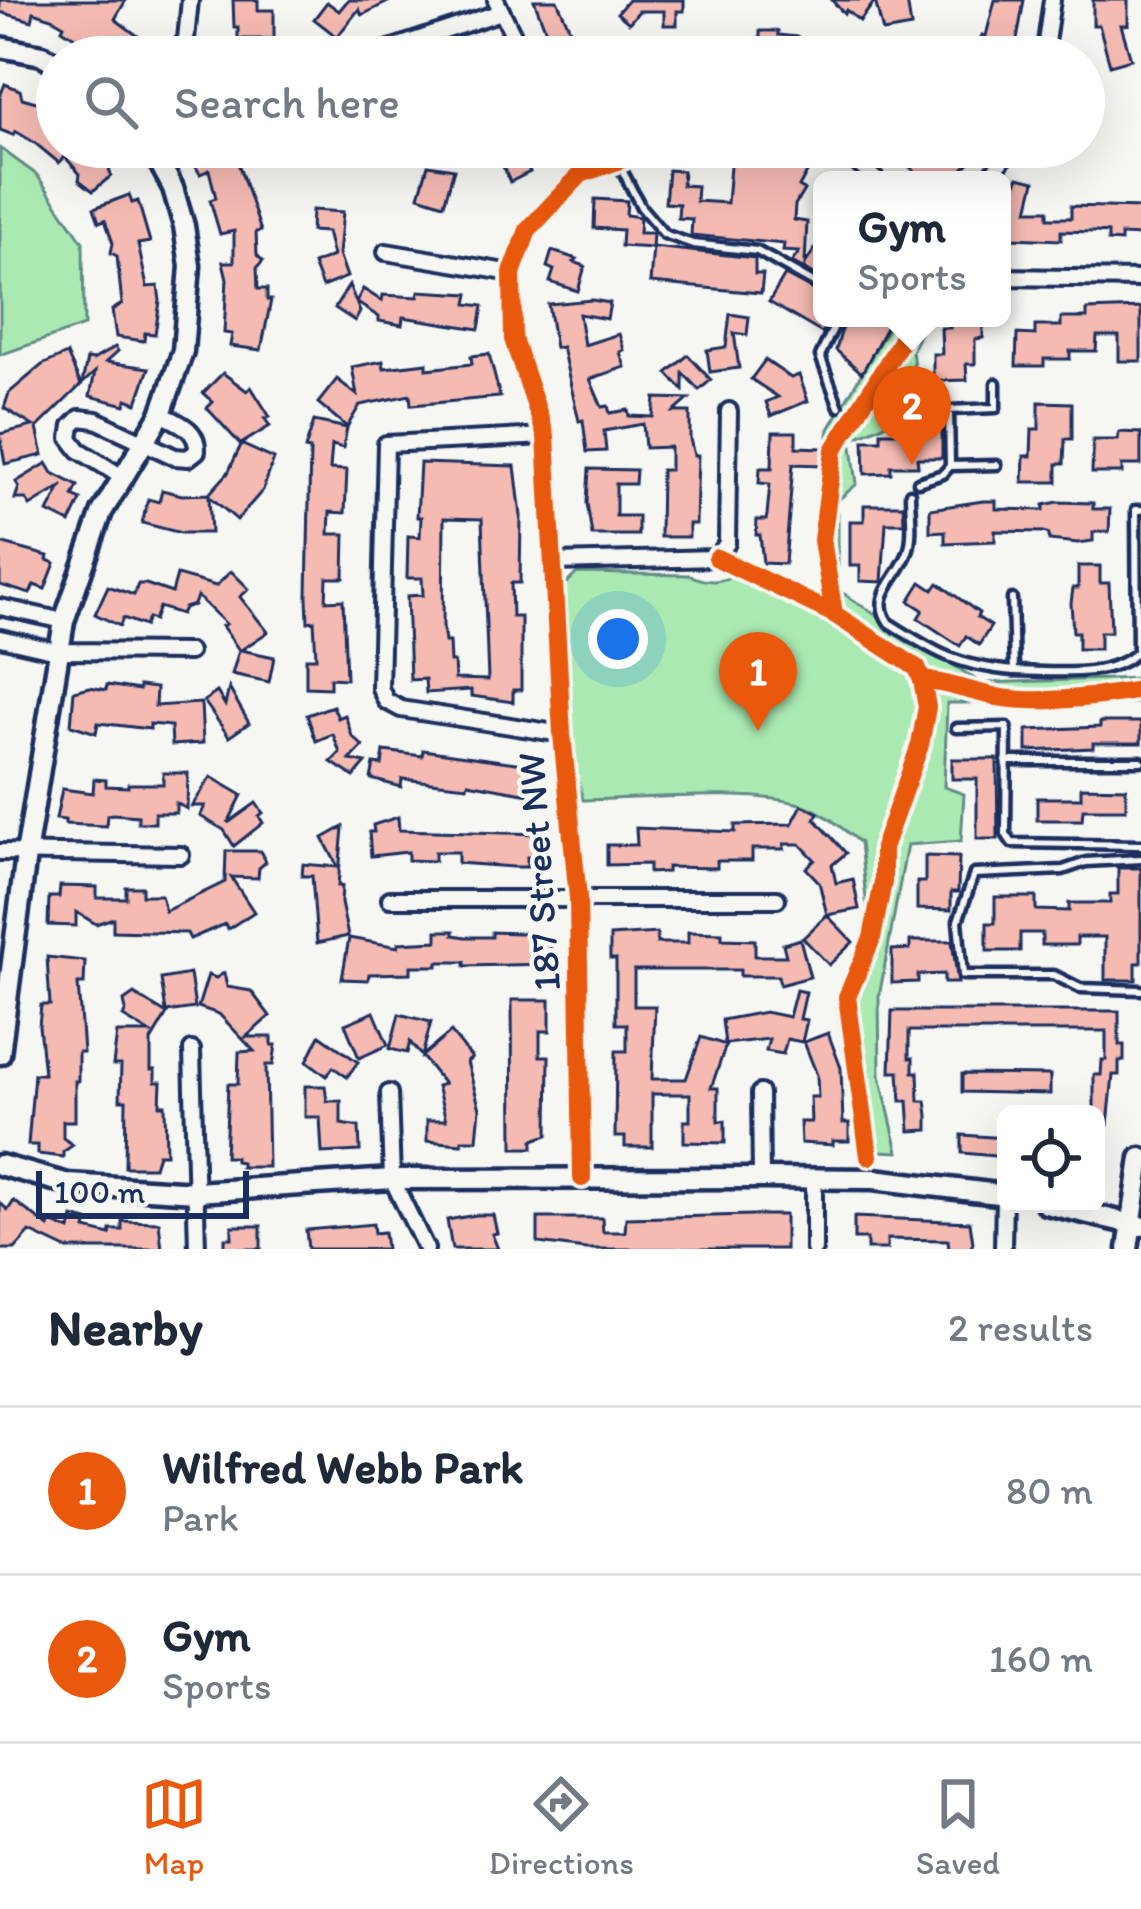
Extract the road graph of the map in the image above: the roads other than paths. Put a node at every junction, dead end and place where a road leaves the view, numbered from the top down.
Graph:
1 (190, 0) edge
2 (1052, 0) edge
3 (499, 6) edge
4 (186, 36) edge
5 (422, 36) edge
6 (514, 36) edge
7 (1047, 36) edge
8 (0, 47) edge
9 (36, 55) edge
10 (162, 168) edge
11 (578, 168) edge
12 (598, 168) edge
13 (621, 168) edge
14 (581, 174) junction
15 (386, 252) dead end
16 (512, 273) junction
17 (1011, 277) edge
18 (1141, 279) edge
19 (813, 283) edge
20 (834, 327) edge
21 (996, 383) dead end
22 (839, 407) dead end
23 (729, 411) dead end
24 (161, 414) junction
25 (546, 436) junction
26 (145, 441) junction
27 (997, 465) dead end
28 (950, 466) junction
29 (122, 477) junction
30 (918, 482) dead end
31 (910, 493) dead end
32 (1141, 510) edge
33 (555, 562) junction
34 (1012, 599) dead end
35 (0, 608) edge
36 (64, 621) junction
37 (0, 638) edge
38 (57, 651) junction
39 (188, 652) dead end
40 (1139, 652) edge
41 (1014, 671) junction
42 (956, 728) dead end
43 (562, 734) junction
44 (1006, 761) junction
45 (1141, 761) edge
46 (1141, 845) edge
47 (0, 852) edge
48 (26, 854) junction
49 (181, 855) dead end
50 (1141, 859) edge
51 (578, 898) junction
52 (390, 899) dead end
53 (777, 899) dead end
54 (1141, 990) edge
55 (192, 1050) dead end
56 (0, 1054) edge
57 (389, 1093) dead end
58 (760, 1093) dead end
59 (1141, 1157) edge
60 (0, 1165) edge
61 (582, 1178) junction
62 (760, 1178) junction
63 (814, 1178) junction
64 (392, 1179) junction
65 (196, 1192) junction
66 (997, 1194) edge
67 (1004, 1213) edge
68 (1084, 1213) edge
69 (1135, 1225) edge
70 (196, 1249) edge
71 (426, 1249) edge
72 (814, 1249) edge
73 (1003, 1249) edge
74 (1127, 1249) edge

1 - 4 street
2 - 7 street
3 - 5 street
3 - 6 street
8 - 9 street
10 - 24 street
11 - 14 street
12 - 14 street
13 - 19 lane
14 - 16 street, 187 Street NW
15 - 16 street
16 - 25 street, 187 Street NW
17 - 18 street
20 - 22 lane
21 - 28 lane
23 - 33 street
24 - 26 street
24 - 26 street
25 - 33 street, 187 Street NW
25 - 43 street
26 - 29 street
26 - 29 street
27 - 28 lane
28 - 30 lane
29 - 36 street
31 - 41 lane
32 - 40 lane
33 - 43 street, 187 Street NW
34 - 41 lane
35 - 36 street
36 - 38 street
37 - 38 street
38 - 39 street
38 - 48 street
40 - 41 lane
42 - 44 lane
43 - 51 street, 187 Street NW
44 - 45 lane
44 - 46 lane
47 - 48 street
48 - 49 street
48 - 56 street
50 - 54 lane
51 - 52 street, 187 Street NW
51 - 53 street, 187 Street NW
51 - 61 street, 187 Street NW
55 - 65 street
57 - 64 street
58 - 62 street
59 - 69 street
60 - 65 street
61 - 62 street
61 - 64 street
62 - 63 street
63 - 66 street
63 - 72 street
64 - 65 street
64 - 71 street
65 - 70 street
67 - 73 street
68 - 69 street
69 - 74 street

